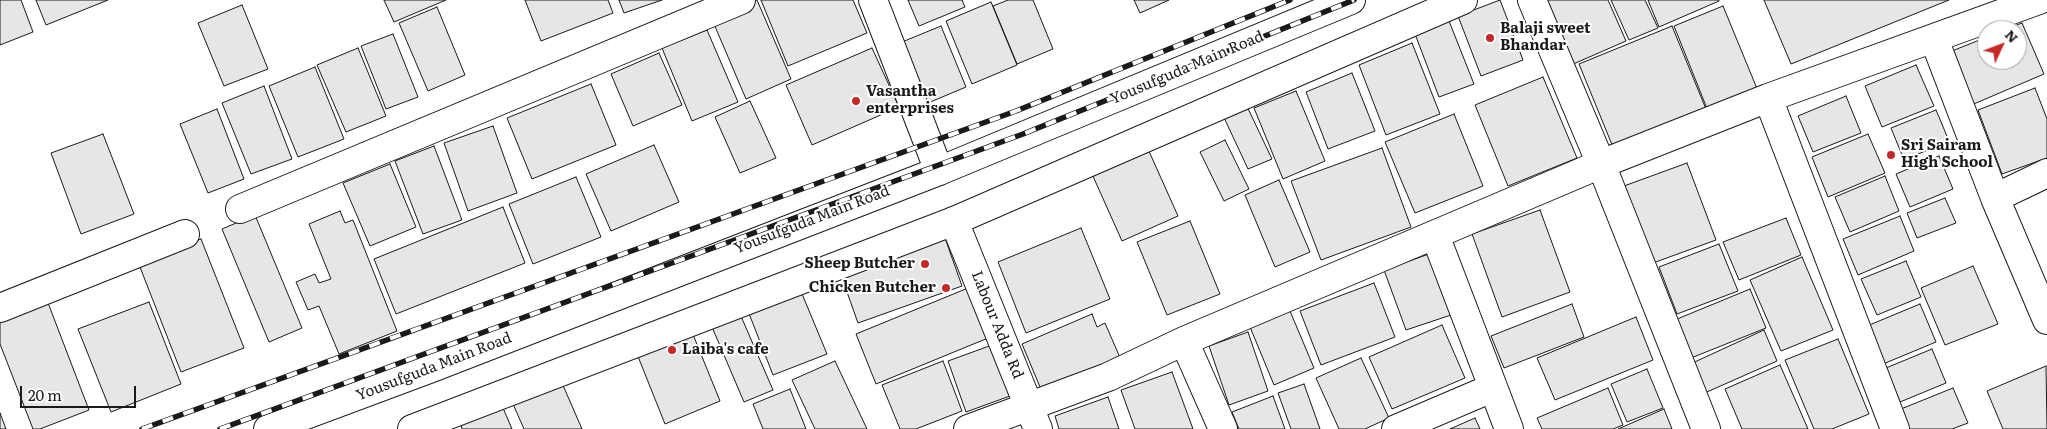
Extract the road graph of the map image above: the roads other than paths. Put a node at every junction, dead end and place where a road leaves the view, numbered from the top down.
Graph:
1 (740, 0) edge
2 (873, 0) edge
3 (1351, 0) edge
4 (1462, 0) edge
5 (1532, 0) edge
6 (2039, 0) edge
7 (1934, 39) junction
8 (1768, 98) junction
9 (1601, 164) junction
10 (939, 171) junction
11 (2047, 173) edge
12 (1995, 198) junction
13 (240, 209) dead end
14 (954, 221) junction
15 (185, 234) dead end
16 (1435, 235) junction
17 (0, 308) edge
18 (2047, 320) edge
19 (1184, 341) junction
20 (1492, 388) junction
21 (1033, 417) edge
22 (268, 429) edge
23 (412, 429) edge
24 (968, 429) edge
25 (1223, 429) edge
26 (1396, 429) edge
27 (1509, 429) edge
28 (1706, 429) edge
29 (1895, 429) edge

1 - 13 street
2 - 10 street
3 - 10 street, Yousufguda Main Road
4 - 14 street
5 - 9 street
6 - 7 street
7 - 8 street
7 - 12 street
8 - 9 street
8 - 29 street
9 - 16 street
9 - 28 street
10 - 22 street, Yousufguda Main Road
11 - 12 street
12 - 18 street
14 - 21 street, Labour Adda Rd
14 - 23 street
15 - 17 street
16 - 19 street
16 - 20 street
19 - 21 street
19 - 25 street
20 - 26 street
20 - 27 street
21 - 24 street

